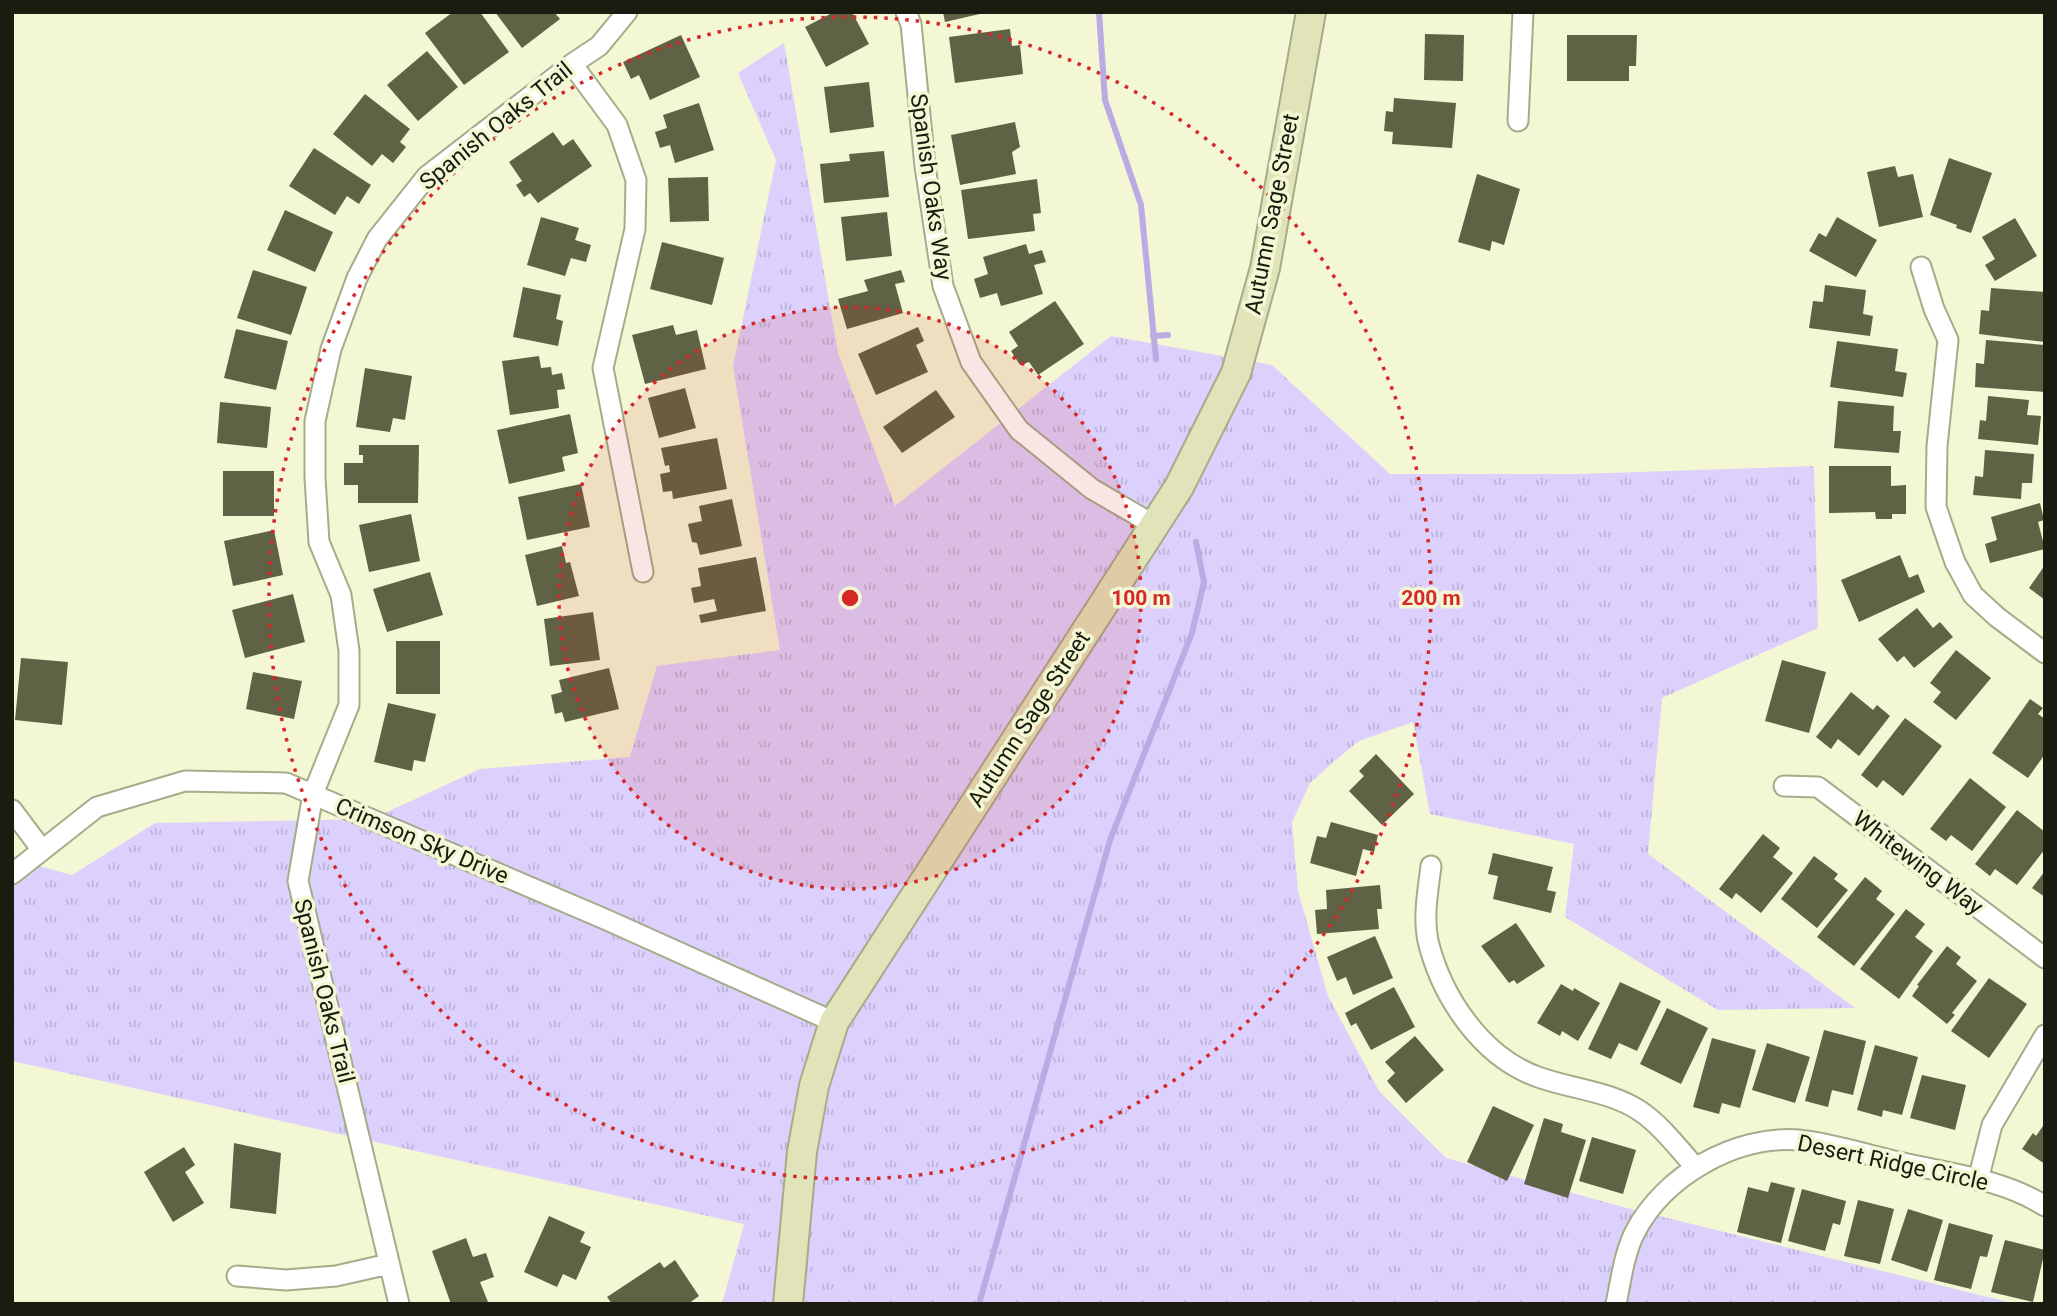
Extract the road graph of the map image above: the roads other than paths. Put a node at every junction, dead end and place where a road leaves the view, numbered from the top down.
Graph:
1 (628, 12) edge
2 (906, 12) edge
3 (1311, 12) edge
4 (1523, 12) edge
5 (572, 64) junction
6 (1518, 121) dead end
7 (1921, 267) dead end
8 (1154, 525) junction
9 (643, 572) dead end
10 (2045, 653) edge
11 (1784, 786) dead end
12 (313, 794) junction
13 (12, 810) edge
14 (42, 850) junction
15 (1430, 866) dead end
16 (12, 874) edge
17 (2045, 958) edge
18 (834, 1022) junction
19 (2045, 1035) edge
20 (1696, 1168) junction
21 (1978, 1180) junction
22 (2045, 1206) edge
23 (389, 1264) junction
24 (237, 1276) dead end
25 (399, 1304) edge
26 (788, 1304) edge
27 (1616, 1304) edge

1 - 5 street, Spanish Oaks Trail
2 - 8 street, Spanish Oaks Way
3 - 8 street, Autumn Sage Street
4 - 6 street
5 - 9 street
5 - 12 street, Spanish Oaks Trail
7 - 10 street
8 - 18 street, Autumn Sage Street
11 - 17 street, Whitewing Way
12 - 14 street, Crimson Sky Drive
12 - 18 street, Crimson Sky Drive
12 - 23 street, Spanish Oaks Trail
13 - 14 street
14 - 16 street, Crimson Sky Drive
15 - 20 street
18 - 26 street, Autumn Sage Street
19 - 21 street
20 - 21 street, Desert Ridge Circle
20 - 27 street, Desert Ridge Circle
21 - 22 street, Desert Ridge Circle
23 - 24 street
23 - 25 street, Spanish Oaks Trail

